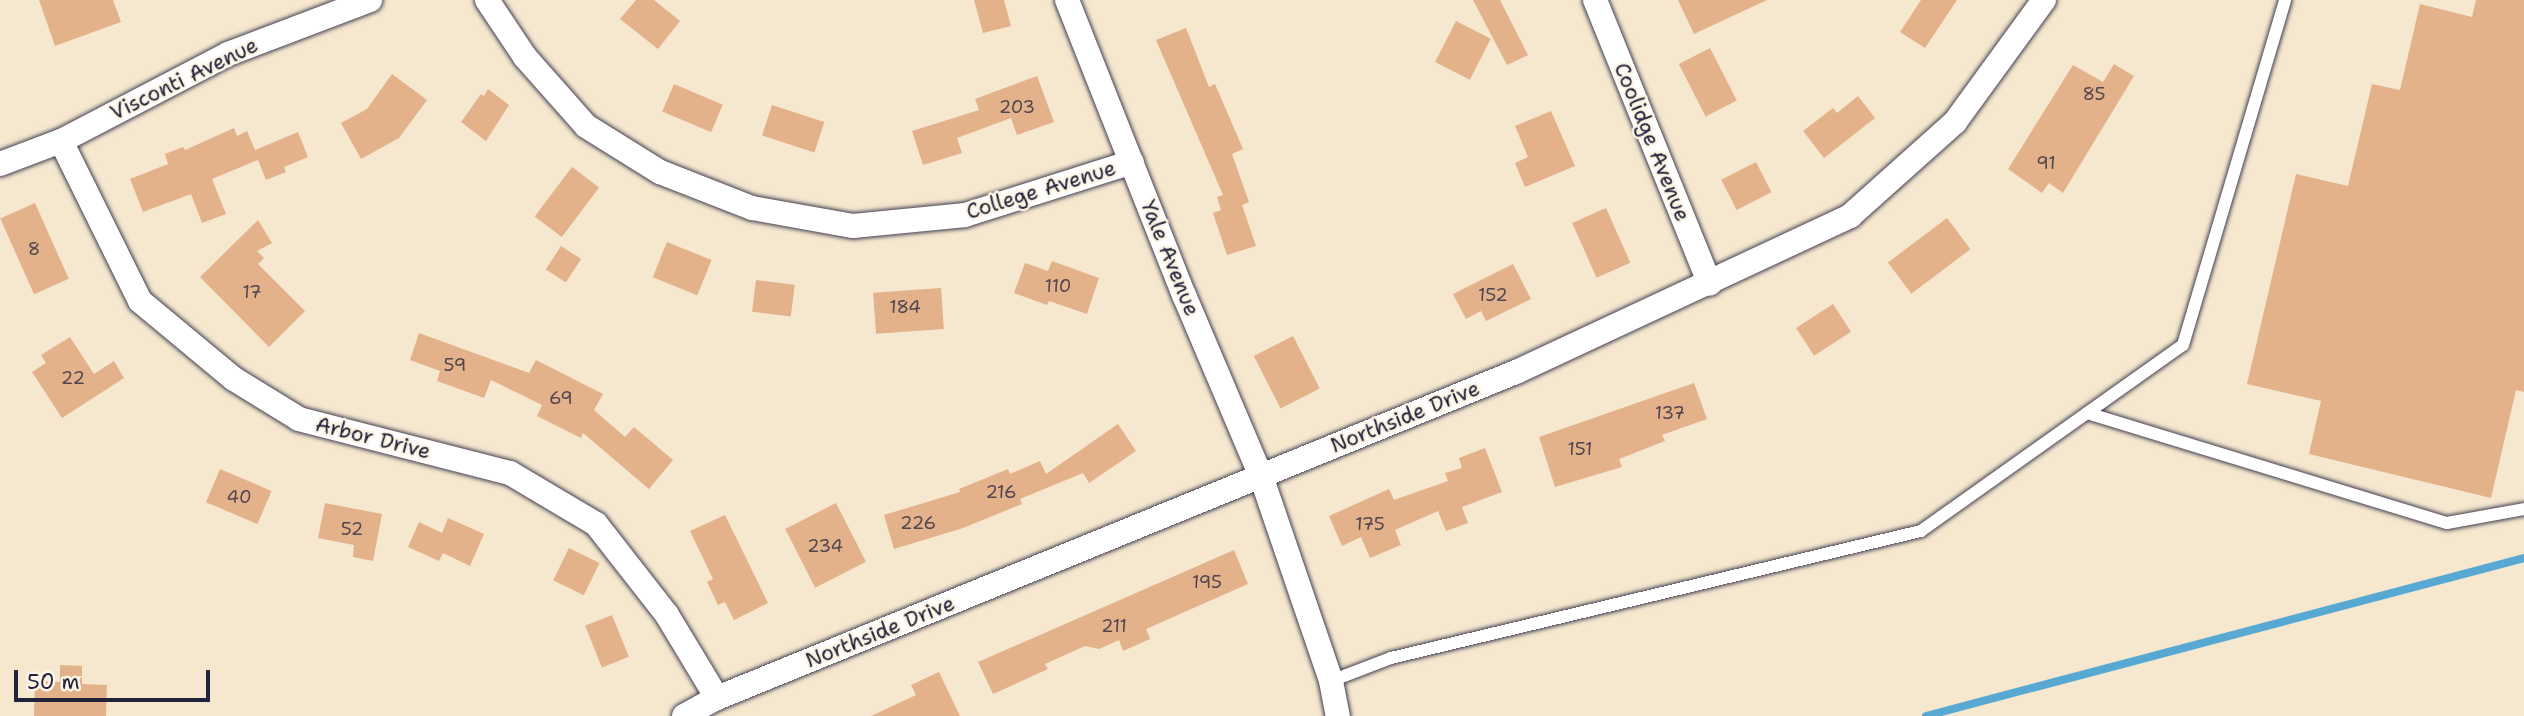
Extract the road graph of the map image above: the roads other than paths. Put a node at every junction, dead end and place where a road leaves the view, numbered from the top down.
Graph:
1 (370, 0) edge
2 (487, 0) edge
3 (1068, 0) edge
4 (1595, 0) edge
5 (2044, 0) edge
6 (2285, 0) edge
7 (61, 141) junction
8 (1132, 162) junction
9 (0, 164) edge
10 (1710, 284) junction
11 (2087, 413) junction
12 (1261, 476) junction
13 (2524, 509) edge
14 (1331, 681) junction
15 (717, 698) junction
16 (684, 716) edge
17 (1338, 716) edge

1 - 7 street, Visconti Avenue
2 - 8 street, College Avenue
3 - 8 street, Yale Avenue
4 - 10 street, Coolidge Avenue
5 - 10 street, Northside Drive
6 - 11 lane
7 - 9 street, Visconti Avenue
7 - 15 street, Arbor Drive
8 - 12 street, Yale Avenue
10 - 12 street, Northside Drive
11 - 13 lane
11 - 14 lane
12 - 14 street, Yale Avenue
12 - 15 street, Northside Drive
14 - 17 street, Yale Avenue
15 - 16 street, Northside Drive

